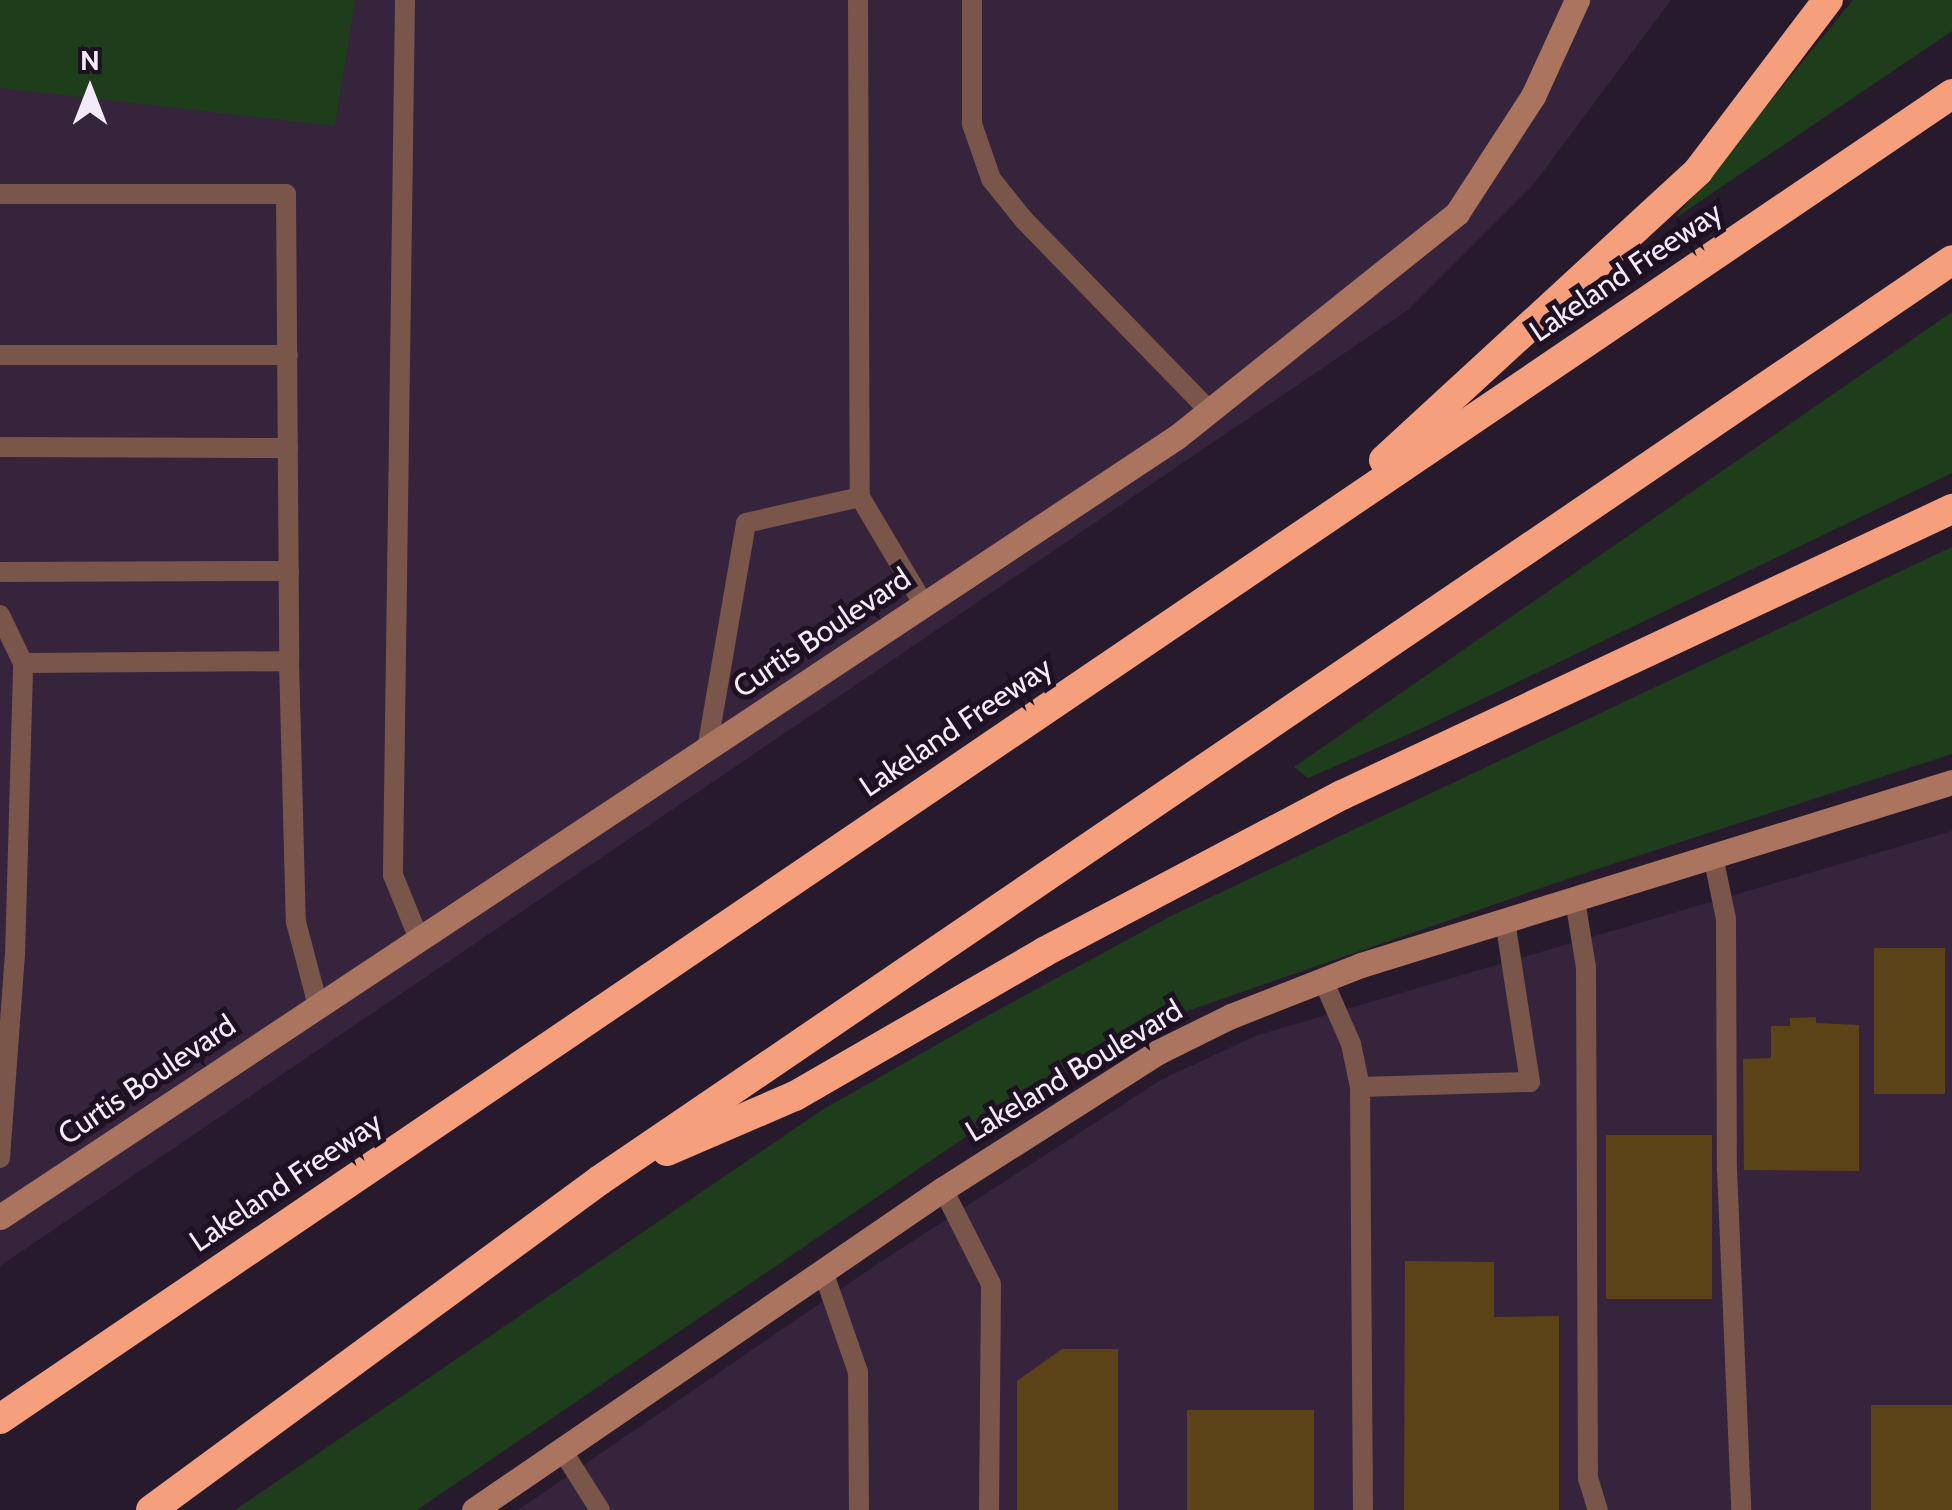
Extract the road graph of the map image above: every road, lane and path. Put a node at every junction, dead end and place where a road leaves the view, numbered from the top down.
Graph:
1 (404, 0) edge
2 (858, 0) edge
3 (972, 0) edge
4 (1577, 0) edge
5 (1828, 0) edge
6 (1952, 94) edge
7 (0, 194) edge
8 (1952, 260) edge
9 (0, 355) edge
10 (288, 356) junction
11 (1210, 411) junction
12 (0, 447) edge
13 (288, 448) junction
14 (860, 496) junction
15 (1952, 509) edge
16 (1309, 529) junction
17 (288, 571) junction
18 (0, 572) edge
19 (924, 605) junction
20 (0, 615) edge
21 (289, 661) junction
22 (23, 662) junction
23 (707, 748) junction
24 (1952, 782) edge
25 (1714, 856) junction
26 (1575, 900) junction
27 (1506, 921) junction
28 (420, 938) junction
29 (1324, 982) junction
30 (318, 1006) junction
31 (1360, 1087) junction
32 (0, 1158) edge
33 (600, 1180) junction
34 (944, 1188) junction
35 (0, 1217) edge
36 (823, 1271) junction
37 (0, 1419) edge
38 (562, 1450) junction
39 (151, 1510) edge
40 (474, 1510) edge
41 (600, 1510) edge
42 (859, 1510) edge
43 (989, 1510) edge
44 (1362, 1510) edge
45 (1598, 1510) edge
46 (1741, 1510) edge

1 - 28 lane
2 - 14 lane
3 - 11 lane
4 - 11 street, Curtis Boulevard
5 - 16 highway
6 - 16 highway, Lakeland Freeway
7 - 10 lane
8 - 33 highway
9 - 10 lane
10 - 13 lane
11 - 19 street, Curtis Boulevard
12 - 13 lane
13 - 17 lane
14 - 19 lane
14 - 23 lane
15 - 33 highway
16 - 37 highway, Lakeland Freeway
17 - 18 lane
17 - 21 lane
19 - 23 street, Curtis Boulevard
20 - 22 lane
21 - 22 lane
21 - 30 lane
22 - 32 lane
23 - 28 street, Curtis Boulevard
24 - 25 street, Lakeland Boulevard
25 - 26 street, Lakeland Boulevard
25 - 46 lane
26 - 27 street, Lakeland Boulevard
26 - 45 lane
27 - 29 street, Lakeland Boulevard
27 - 31 lane
28 - 30 street, Curtis Boulevard
29 - 31 lane
29 - 34 street, Lakeland Boulevard
30 - 35 street, Curtis Boulevard
31 - 44 lane
33 - 39 highway
34 - 36 street, Lakeland Boulevard
34 - 43 lane
36 - 38 street, Lakeland Boulevard
36 - 42 lane
38 - 40 street, Lakeland Boulevard
38 - 41 lane

